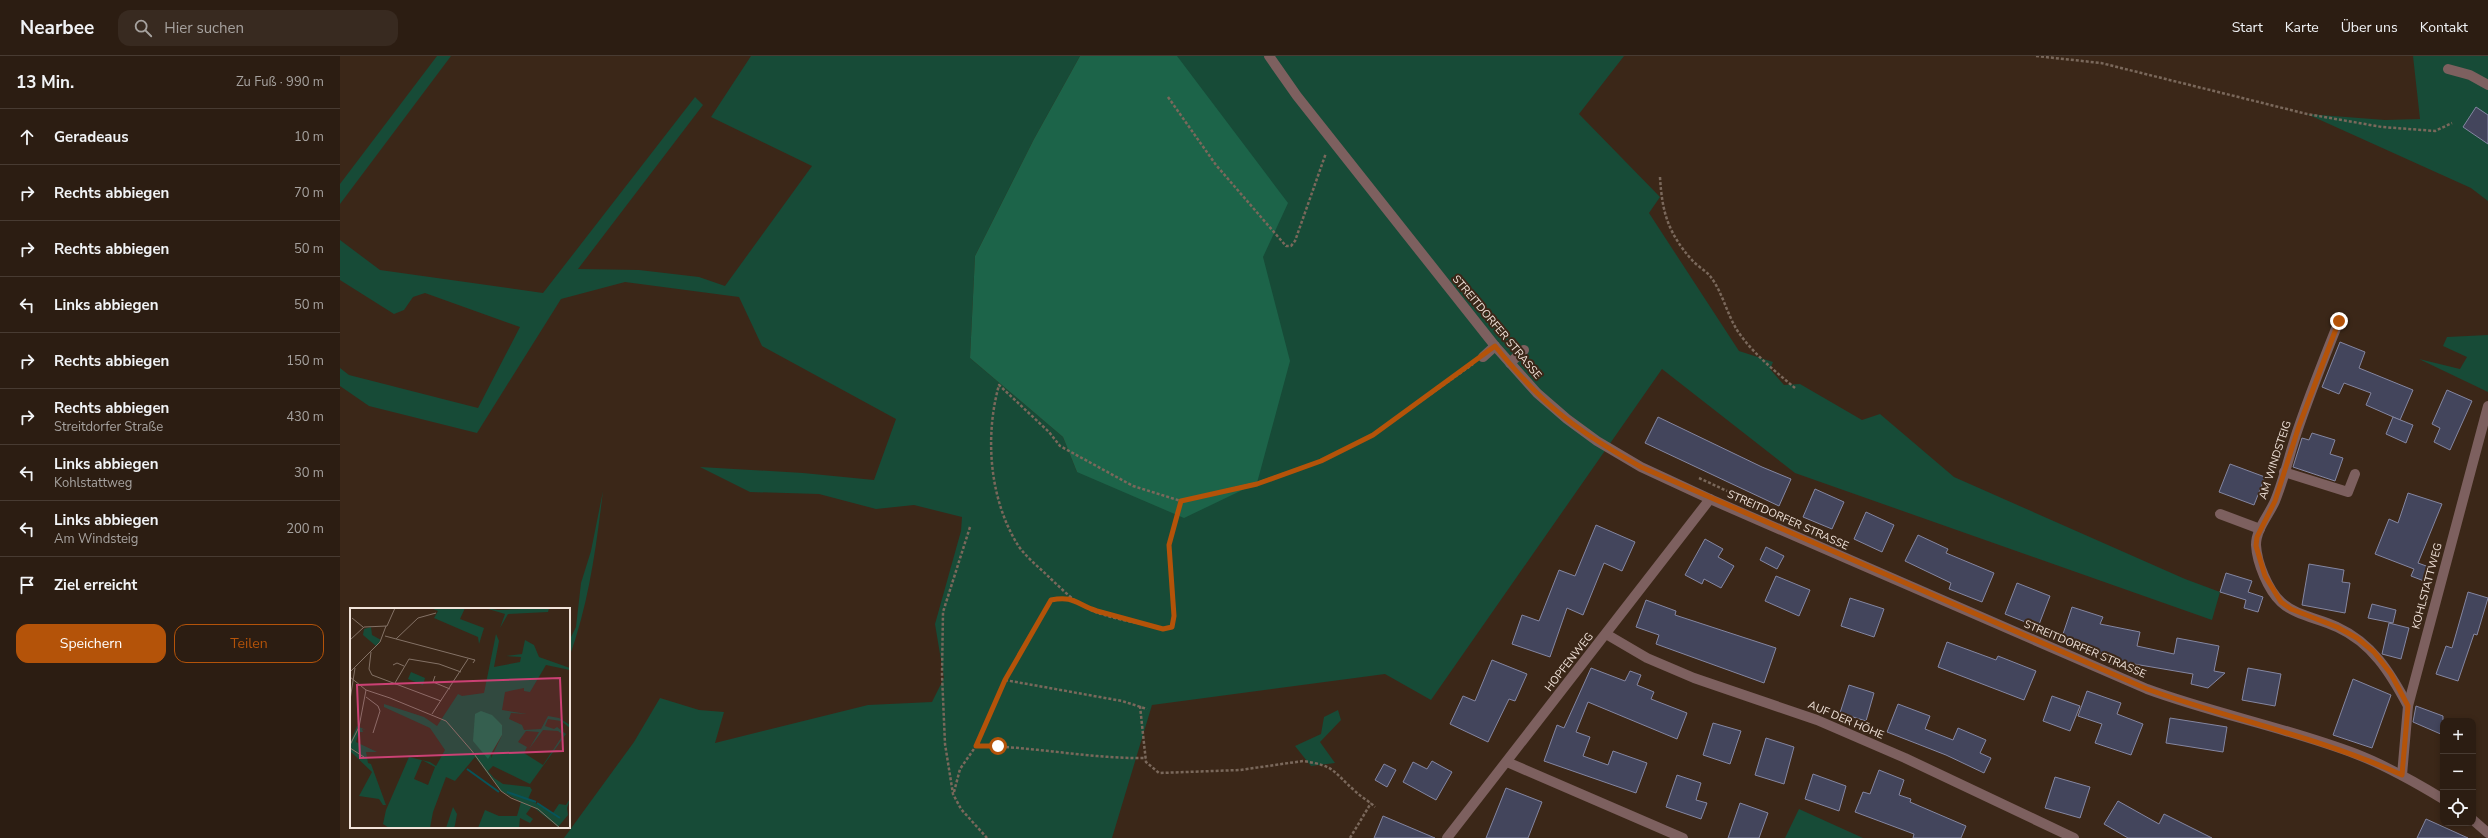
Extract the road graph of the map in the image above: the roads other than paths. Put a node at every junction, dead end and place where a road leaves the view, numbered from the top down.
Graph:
1 (1269, 56) edge
2 (2448, 69) dead end
3 (2488, 85) edge
4 (2339, 321) dead end
5 (1495, 346) junction
6 (1524, 350) dead end
7 (1482, 357) road end
8 (1510, 363) junction
9 (2488, 406) edge
10 (2284, 472) junction
11 (2355, 474) dead end
12 (1710, 499) junction
13 (2220, 514) dead end
14 (2260, 529) junction
15 (1606, 634) junction
16 (2408, 706) junction
17 (1507, 762) junction
18 (2402, 775) junction
19 (2440, 797) edge
20 (2476, 823) edge
21 (2488, 833) edge
22 (1447, 838) edge
23 (1683, 838) edge
24 (2074, 838) edge

1 - 5 street, STREITDORFER STRASSE
2 - 3 street
4 - 10 street, AM WINDSTEIG
5 - 7 street
5 - 8 street, STREITDORFER STRASSE
6 - 8 street
8 - 12 street, STREITDORFER STRASSE
9 - 16 street, KOHLSTATTWEG
10 - 11 street
10 - 14 street, AM WINDSTEIG
12 - 15 street, HOPFENWEG
12 - 18 street, STREITDORFER STRASSE
13 - 14 street
14 - 16 street, AM WINDSTEIG
15 - 17 street, HOPFENWEG
15 - 24 street, AUF DER HÖHE
16 - 18 street, KOHLSTATTWEG
17 - 22 street, HOPFENWEG
17 - 23 street
18 - 19 street, STREITDORFER STRASSE
20 - 21 street

